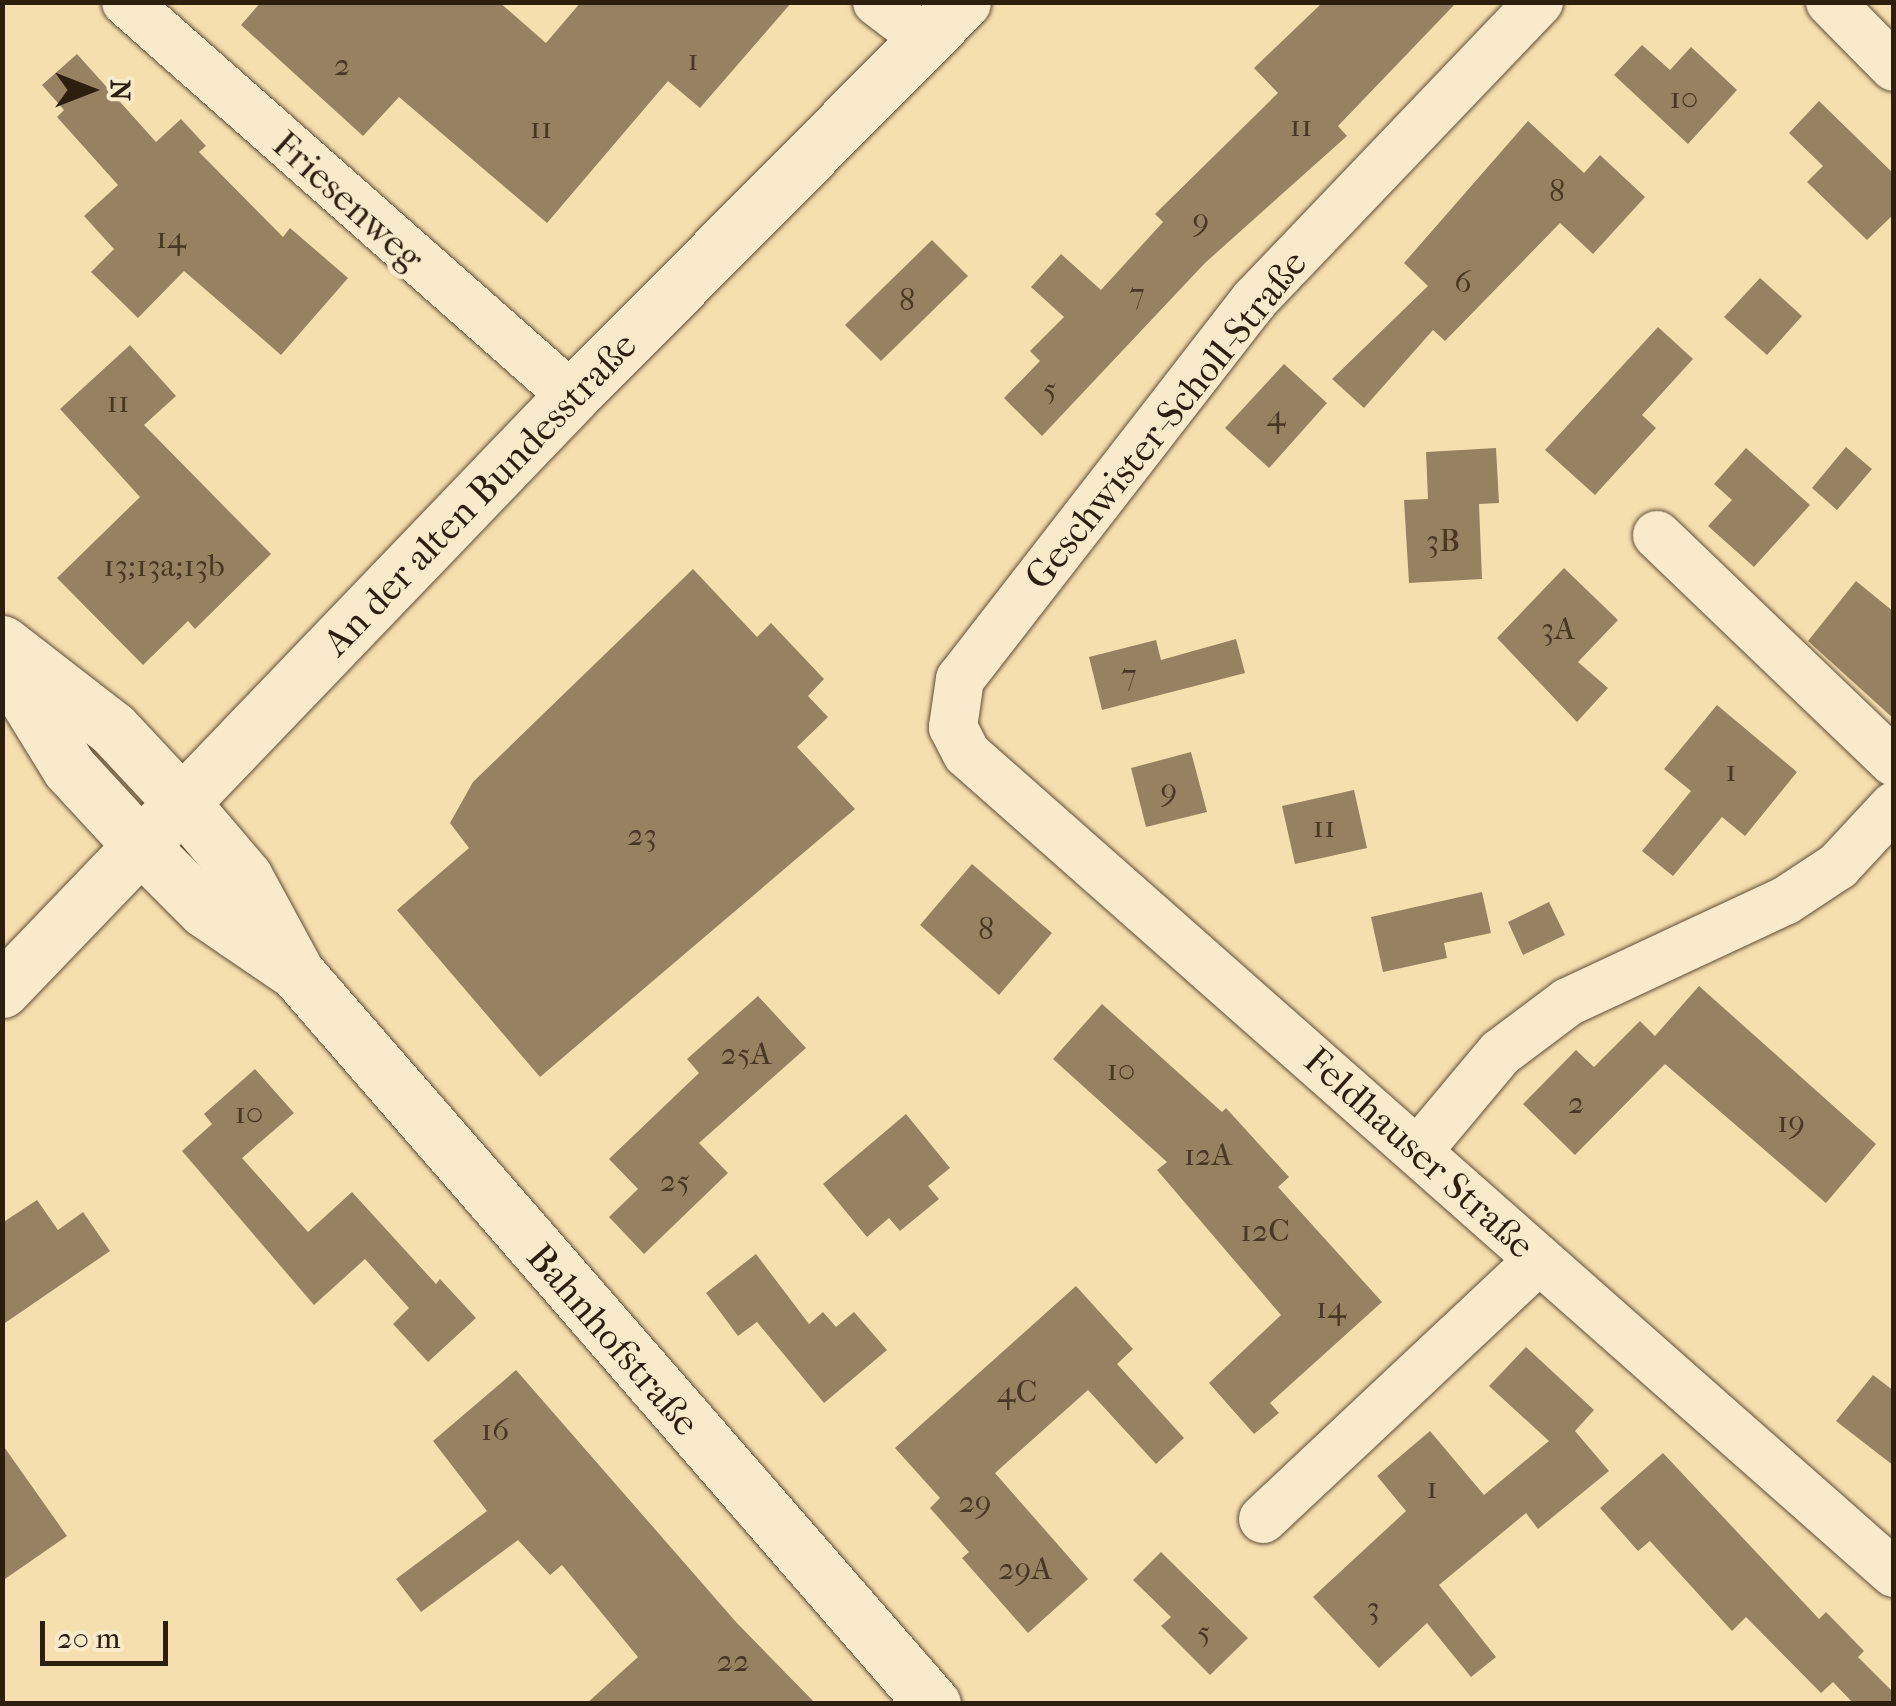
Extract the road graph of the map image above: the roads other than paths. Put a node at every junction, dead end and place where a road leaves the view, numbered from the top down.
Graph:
1 (126, 2) edge
2 (877, 2) edge
3 (1539, 2) edge
4 (1830, 2) edge
5 (945, 21) edge
6 (1894, 67) edge
7 (572, 396) junction
8 (1657, 535) dead end
9 (2, 643) edge
10 (2, 659) edge
11 (953, 726) joint
12 (1894, 762) edge
13 (182, 803) junction
14 (1894, 806) edge
15 (142, 847) junction
16 (297, 973) junction
17 (2, 990) edge
18 (1418, 1151) junction
19 (1539, 1260) junction
20 (1263, 1520) dead end
21 (1894, 1573) edge
22 (933, 1704) edge

1 - 7 street, Friesenweg
2 - 5 street
3 - 11 street, Geschwister-Scholl-Straße
4 - 6 street
5 - 7 street, An der alten Bundesstraße
7 - 13 street, An der alten Bundesstraße
8 - 12 street
9 - 13 street, Bahnhofstraße
10 - 15 street, Bahnhofstraße
11 - 18 street, Feldhauser Straße
13 - 15 street, An der alten Bundesstraße
13 - 16 street, Bahnhofstraße
14 - 18 street
15 - 16 street, Bahnhofstraße
15 - 17 street, An der alten Bundesstraße
16 - 22 street, Bahnhofstraße
18 - 19 street, Feldhauser Straße
19 - 20 street
19 - 21 street, Feldhauser Straße

